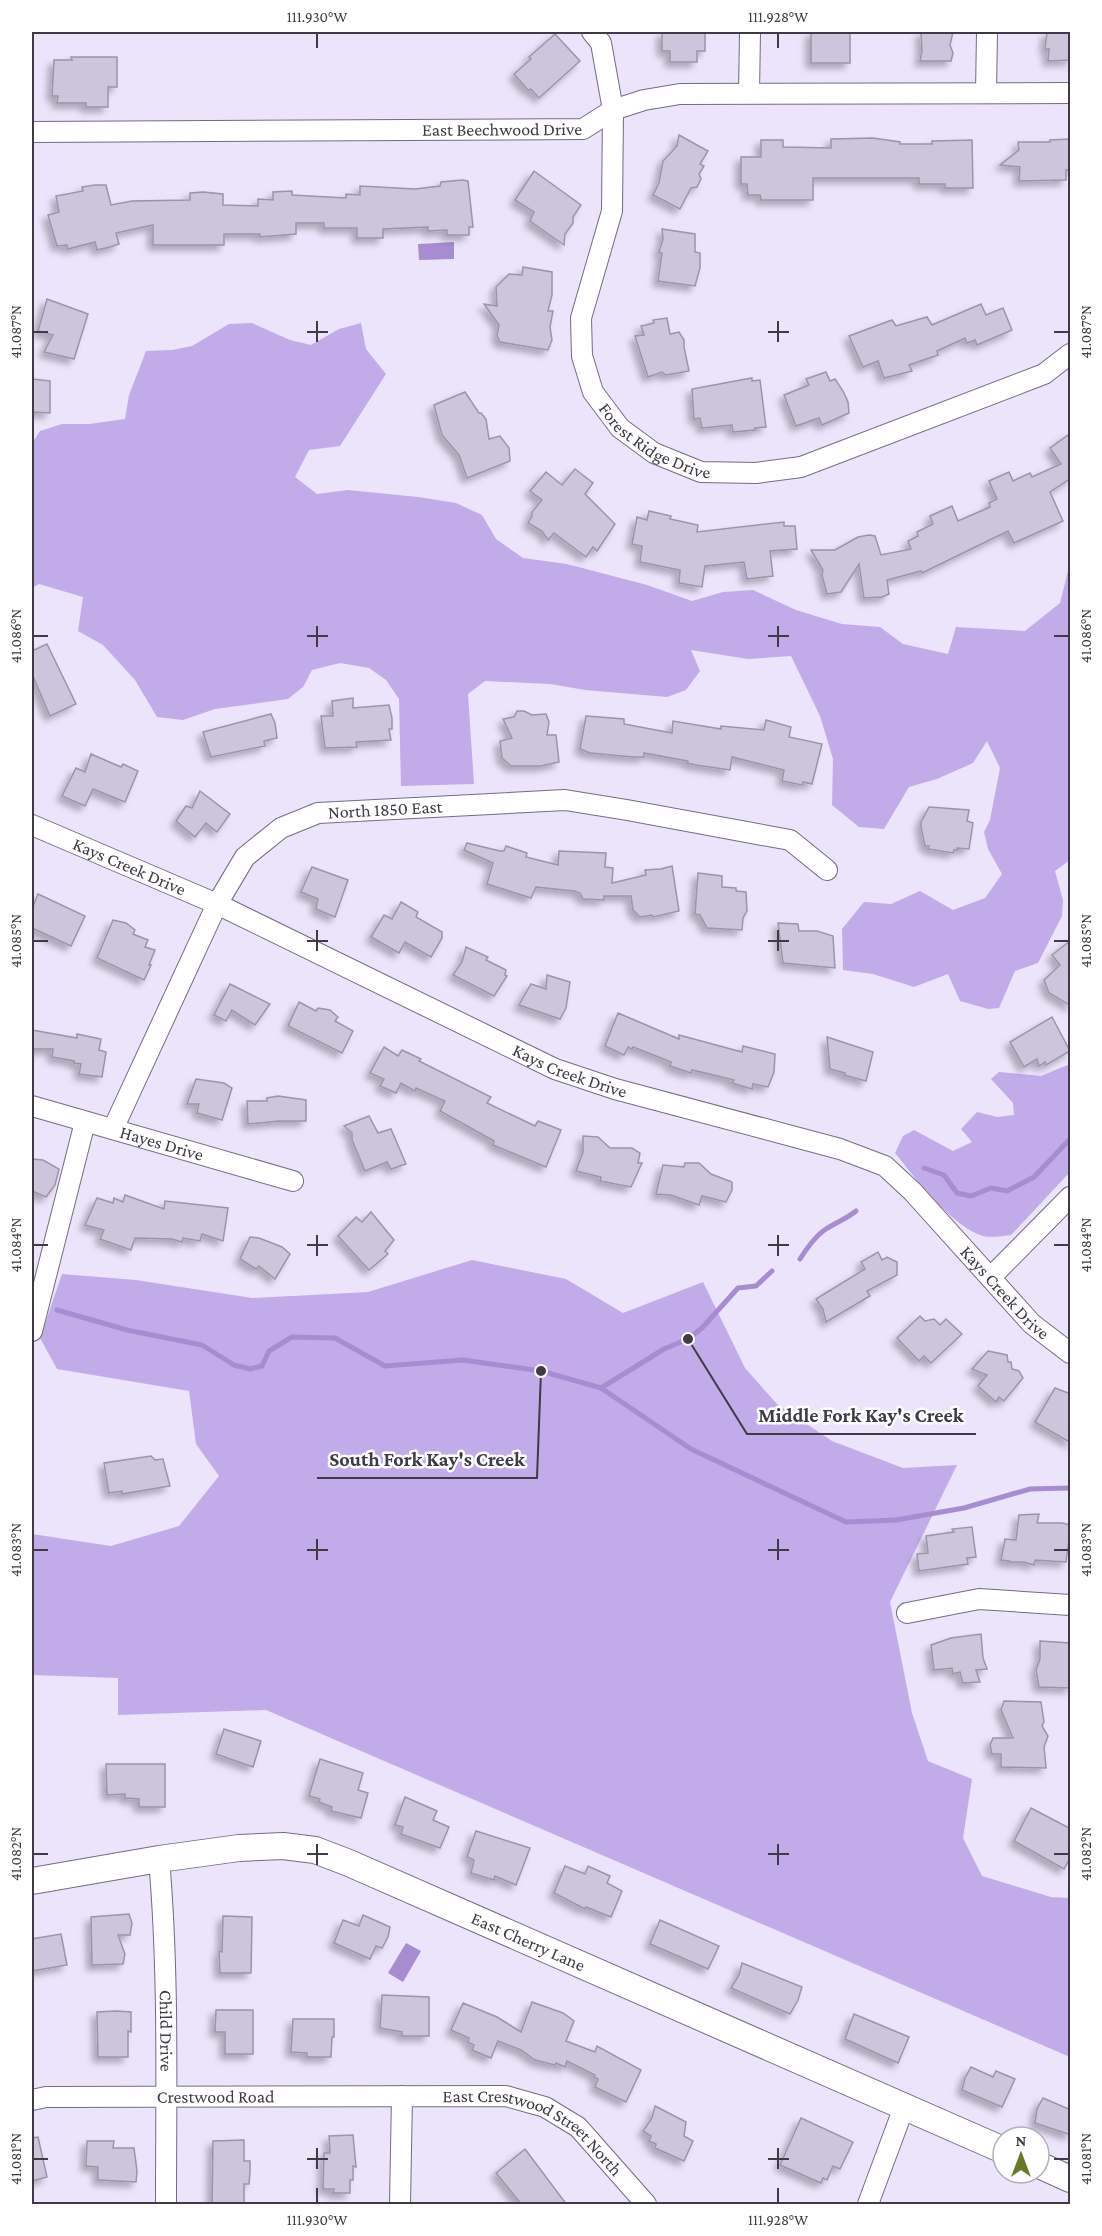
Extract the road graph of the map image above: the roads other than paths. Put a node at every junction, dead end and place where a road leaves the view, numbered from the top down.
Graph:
1 (592, 32) edge
2 (750, 32) edge
3 (987, 32) edge
4 (749, 93) junction
5 (986, 93) junction
6 (1071, 93) edge
7 (613, 110) junction
8 (32, 132) edge
9 (1071, 354) edge
10 (32, 825) edge
11 (827, 870) dead end
12 (217, 904) junction
13 (32, 1106) edge
14 (85, 1122) junction
15 (113, 1129) junction
16 (293, 1181) dead end
17 (1071, 1197) edge
18 (991, 1277) junction
19 (32, 1331) edge
20 (1071, 1353) edge
21 (1071, 1605) edge
22 (907, 1612) dead end
23 (159, 1858) junction
24 (32, 1881) edge
25 (166, 2096) junction
26 (402, 2096) junction
27 (32, 2100) edge
28 (904, 2107) junction
29 (991, 2145) edge
30 (1051, 2170) edge
31 (1071, 2179) edge
32 (166, 2205) edge
33 (400, 2205) edge
34 (646, 2205) edge
35 (868, 2205) edge

1 - 7 street, Forest Ridge Drive
2 - 4 street
3 - 5 street
4 - 5 street, East Beechwood Drive
4 - 7 street, East Beechwood Drive
5 - 6 street, East Beechwood Drive
7 - 8 street, East Beechwood Drive
7 - 9 street, Forest Ridge Drive
10 - 12 street, Kays Creek Drive
11 - 12 street, North 1850 East
12 - 15 street, North 1850 East
12 - 18 street, Kays Creek Drive
13 - 14 street, Hayes Drive
14 - 15 street, Hayes Drive
14 - 19 street
15 - 16 street, Hayes Drive
17 - 18 street
18 - 20 street, Kays Creek Drive
21 - 22 street
23 - 24 street, East Cherry Lane
23 - 25 street, Child Drive
23 - 28 street, East Cherry Lane
25 - 26 street, Crestwood Road
25 - 27 street, Crestwood Road
25 - 32 street, Child Drive
26 - 33 street
26 - 34 street, East Crestwood Street North
28 - 29 street, East Cherry Lane
28 - 35 street
30 - 31 street

